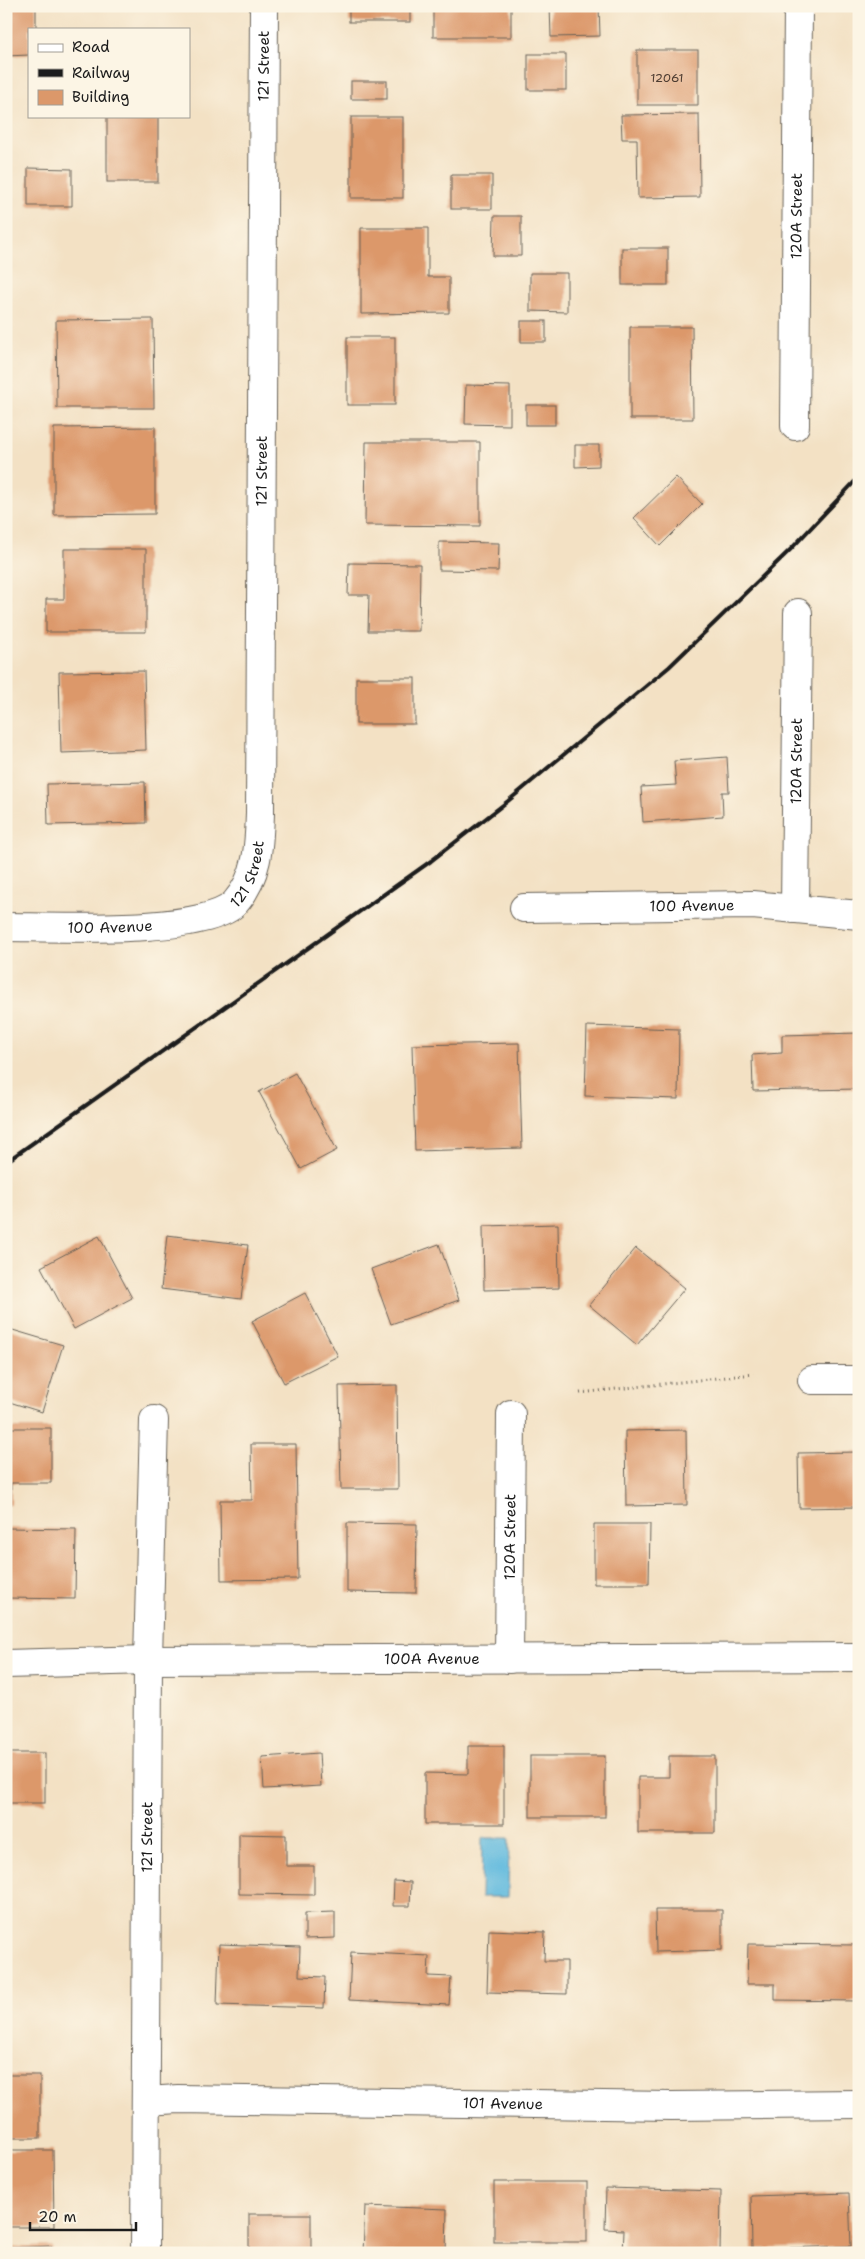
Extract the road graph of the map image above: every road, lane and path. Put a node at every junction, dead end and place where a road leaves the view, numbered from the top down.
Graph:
1 (264, 6) edge
2 (798, 6) edge
3 (795, 426) dead end
4 (798, 613) dead end
5 (524, 908) dead end
6 (795, 909) junction
7 (859, 915) edge
8 (212, 917) joint
9 (6, 927) edge
10 (754, 1374) dead end
11 (812, 1380) dead end
12 (859, 1380) edge
13 (580, 1393) dead end
14 (511, 1414) dead end
15 (154, 1420) dead end
16 (859, 1657) edge
17 (509, 1658) junction
18 (148, 1660) junction
19 (6, 1664) edge
20 (147, 2101) junction
21 (859, 2104) edge
22 (145, 2253) edge

1 - 8 street, 121 Street
2 - 3 street, 120A Street
4 - 6 street, 120A Street
5 - 6 street, 100 Avenue
6 - 7 street, 100 Avenue
8 - 9 street, 100 Avenue
10 - 13 path
11 - 12 street
14 - 17 street, 120A Street
15 - 18 street, 121 Street
16 - 17 street, 100A Avenue
17 - 18 street, 100A Avenue
18 - 19 street, 100A Avenue
18 - 20 street, 121 Street
20 - 21 street, 101 Avenue
20 - 22 street, 121 Street

